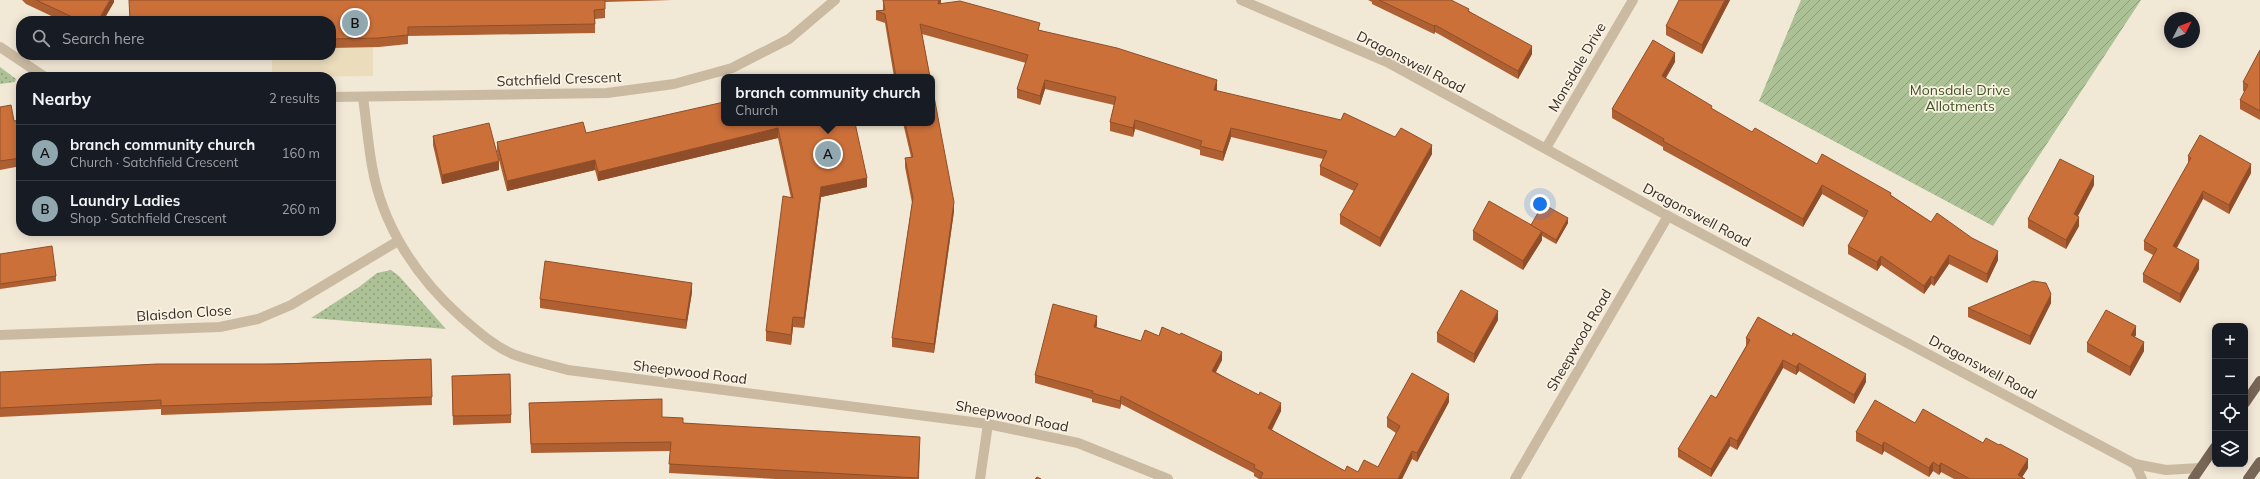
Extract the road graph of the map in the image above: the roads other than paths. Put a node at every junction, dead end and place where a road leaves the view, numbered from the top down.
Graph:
1 (835, 0) edge
2 (1241, 0) edge
3 (1633, 0) edge
4 (0, 47) edge
5 (16, 58) edge
6 (20, 60) edge
7 (38, 72) edge
8 (336, 97) edge
9 (363, 97) junction
10 (1546, 148) junction
11 (1668, 216) junction
12 (398, 241) junction
13 (0, 335) edge
14 (2260, 381) edge
15 (2248, 399) edge
16 (988, 424) junction
17 (2212, 451) edge
18 (2260, 462) edge
19 (2135, 464) junction
20 (2200, 468) junction
21 (980, 479) edge
22 (1168, 479) edge
23 (1515, 479) edge
24 (2142, 479) edge
25 (2192, 479) edge
26 (2248, 479) edge

1 - 9 street, Satchfield Crescent
2 - 10 street, Dragonswell Road
3 - 10 street, Monsdale Drive
4 - 5 street
6 - 7 street
8 - 9 street, Satchfield Crescent
9 - 12 street, Sheepwood Road
10 - 11 street, Dragonswell Road
11 - 19 street, Dragonswell Road
11 - 23 street, Sheepwood Road
12 - 13 street, Blaisdon Close
12 - 16 street, Sheepwood Road
14 - 15 main road
16 - 21 street
16 - 22 street, Sheepwood Road
17 - 20 main road
18 - 26 main road
19 - 20 street, Dragonswell Road
19 - 24 street
20 - 25 main road

